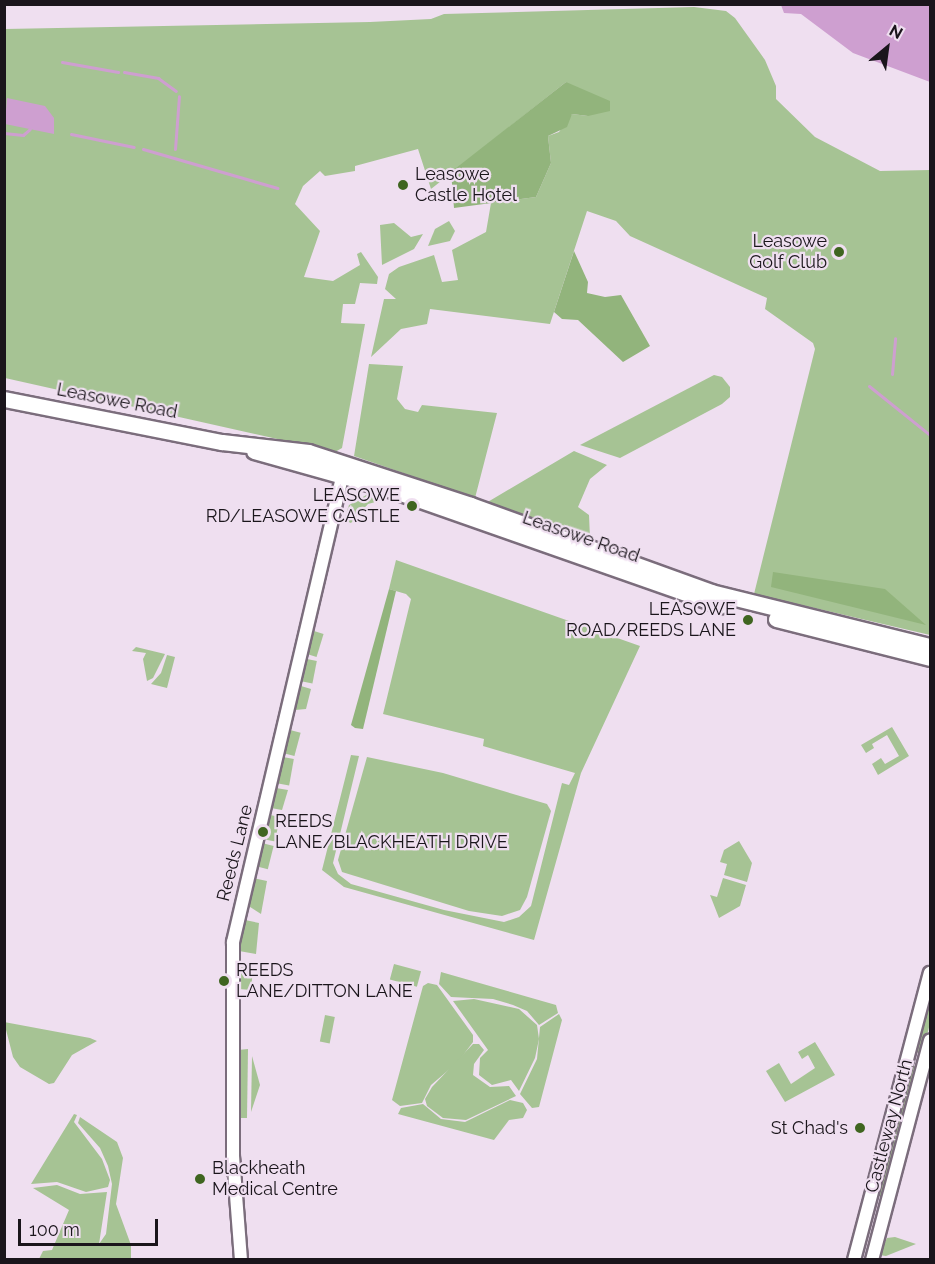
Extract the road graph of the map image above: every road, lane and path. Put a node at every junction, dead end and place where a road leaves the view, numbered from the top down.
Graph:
1 (4, 399) edge
2 (344, 470) junction
3 (930, 646) edge
4 (930, 658) edge
5 (930, 973) edge
6 (930, 1041) edge
7 (908, 1059) junction
8 (924, 1065) junction
9 (241, 1260) edge
10 (854, 1260) edge
11 (872, 1260) edge

1 - 2 main road, Leasowe Road
2 - 3 main road, Leasowe Road
2 - 4 main road, Leasowe Road
2 - 9 street, Reeds Lane
5 - 7 street, Castleway North
6 - 8 street, Castleway North
7 - 8 street
7 - 10 street, Castleway North
8 - 11 street, Castleway North

